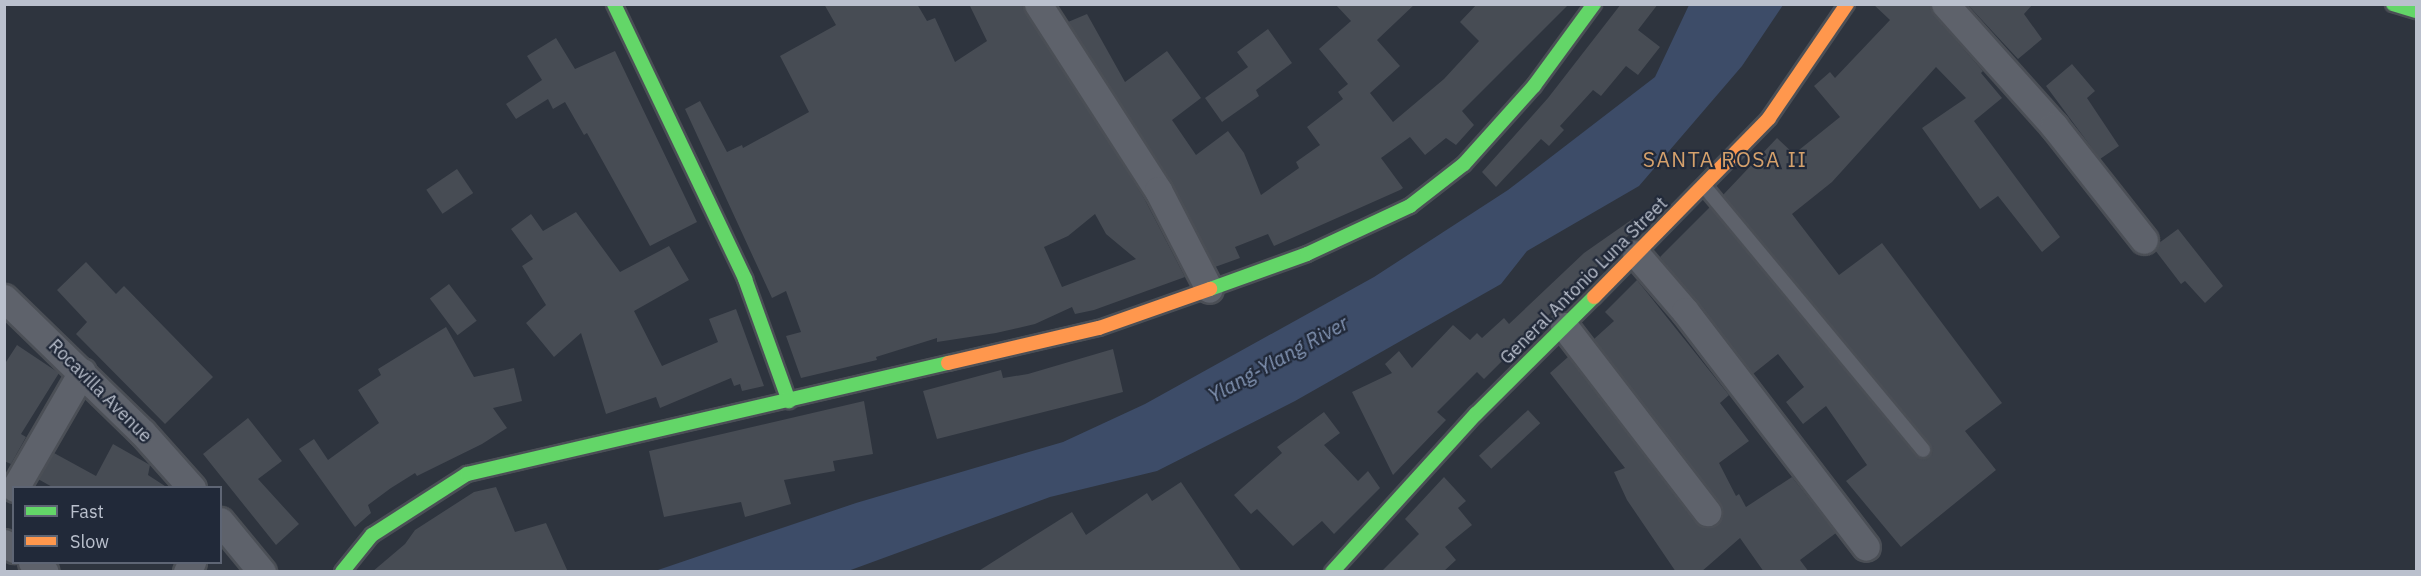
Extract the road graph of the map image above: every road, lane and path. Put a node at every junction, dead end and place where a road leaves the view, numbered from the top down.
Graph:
1 (614, 4) edge
2 (1038, 4) edge
3 (1594, 4) edge
4 (1847, 4) edge
5 (1945, 4) edge
6 (2393, 4) edge
7 (2416, 11) edge
8 (1704, 186) junction
9 (2144, 240) dead end
10 (1636, 254) junction
11 (1209, 289) junction
12 (4, 298) edge
13 (1564, 326) junction
14 (82, 372) junction
15 (789, 401) junction
16 (1923, 450) dead end
17 (16, 486) edge
18 (190, 486) edge
19 (12, 492) edge
20 (4, 506) edge
21 (1707, 512) dead end
22 (222, 523) edge
23 (1866, 547) dead end
24 (262, 572) edge
25 (342, 572) edge
26 (1332, 572) edge

1 - 15 street
2 - 11 street
3 - 11 street
4 - 8 street, General Antonio Luna Street
5 - 9 street
6 - 7 street
8 - 10 street, General Antonio Luna Street
8 - 16 lane
10 - 13 street, General Antonio Luna Street
10 - 23 street
11 - 15 street
12 - 14 street, Rocavilla Avenue
13 - 21 street
13 - 26 street, General Antonio Luna Street
14 - 17 street
14 - 18 street, Rocavilla Avenue
15 - 25 street
19 - 20 street
22 - 24 street

